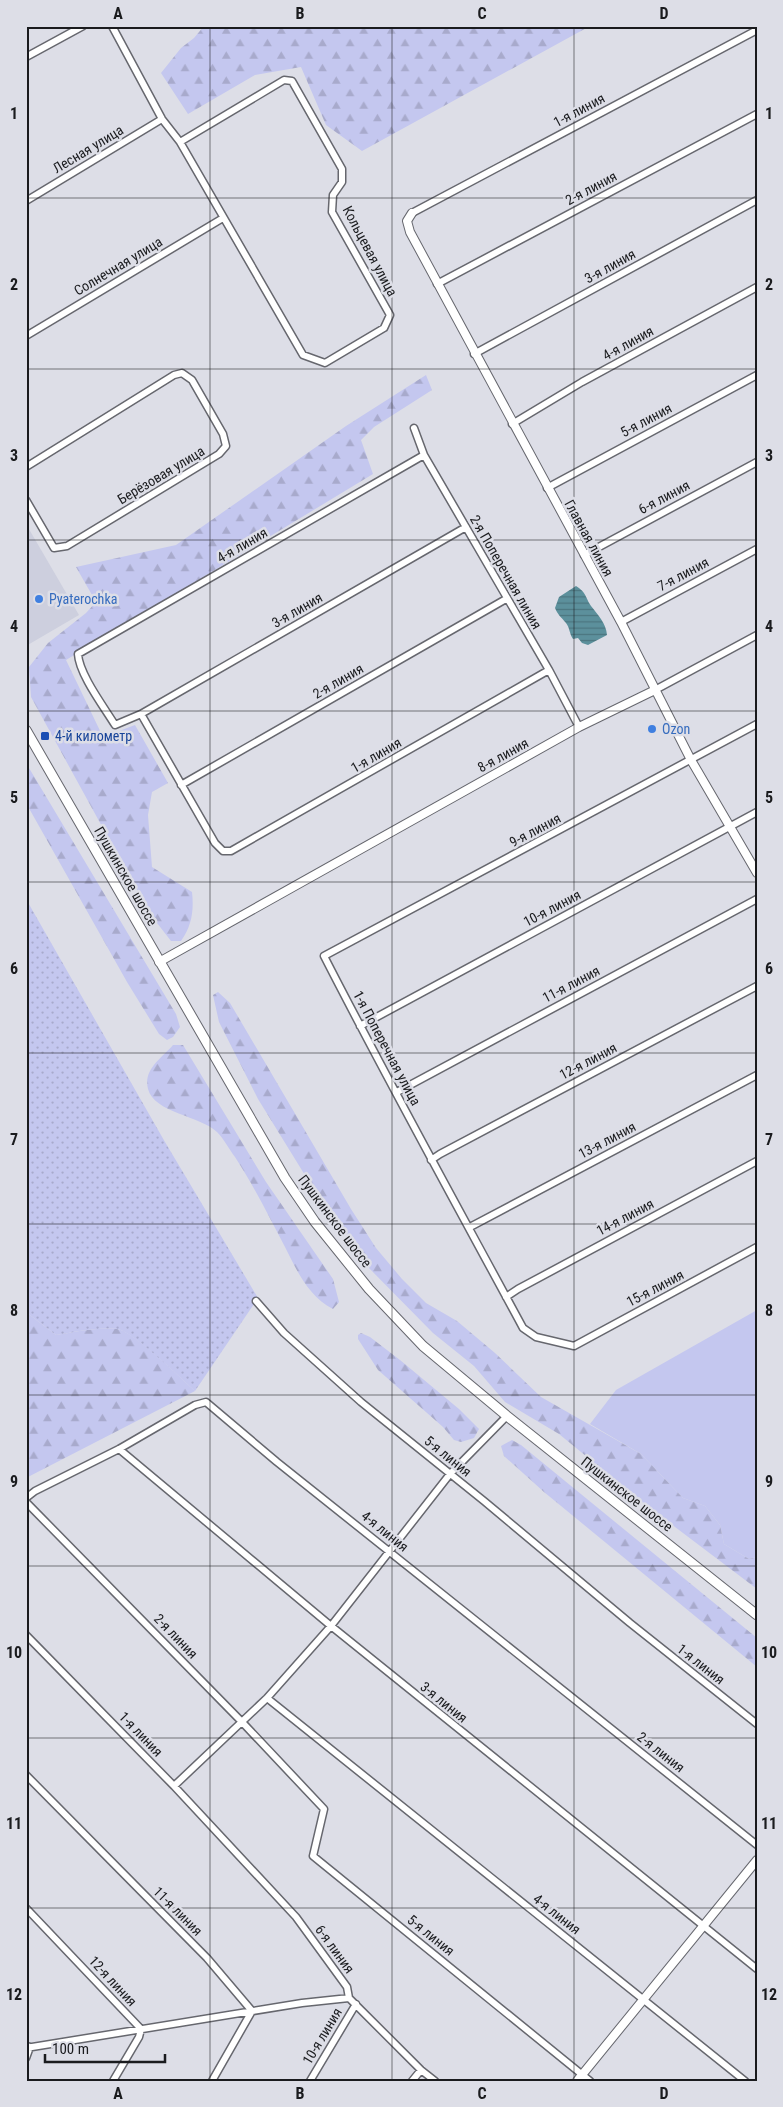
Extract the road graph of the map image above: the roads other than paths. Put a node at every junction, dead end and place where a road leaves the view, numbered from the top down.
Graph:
1 (83, 26) edge
2 (112, 26) edge
3 (757, 30) edge
4 (26, 57) edge
5 (757, 114) edge
6 (162, 119) junction
7 (180, 142) junction
8 (757, 200) edge
9 (26, 201) edge
10 (412, 213) joint
11 (223, 218) junction
12 (437, 284) junction
13 (757, 287) edge
14 (26, 336) edge
15 (474, 354) junction
16 (757, 375) edge
17 (512, 424) junction
18 (414, 428) dead end
19 (424, 456) junction
20 (757, 462) edge
21 (26, 467) edge
22 (547, 488) junction
23 (26, 500) edge
24 (466, 527) junction
25 (757, 549) edge
26 (584, 555) junction
27 (506, 599) junction
28 (621, 622) junction
29 (757, 636) edge
30 (78, 660) joint
31 (549, 670) junction
32 (655, 690) junction
33 (141, 714) junction
34 (757, 724) edge
35 (579, 728) junction
36 (26, 730) edge
37 (691, 760) junction
38 (181, 785) junction
39 (757, 812) edge
40 (730, 827) junction
41 (757, 873) edge
42 (757, 898) edge
43 (324, 956) joint
44 (159, 962) junction
45 (757, 986) edge
46 (360, 1026) junction
47 (757, 1074) edge
48 (397, 1092) junction
49 (432, 1160) junction
50 (757, 1161) edge
51 (470, 1227) junction
52 (757, 1247) edge
53 (506, 1297) junction
54 (256, 1301) dead end
55 (563, 1344) joint
56 (507, 1416) junction
57 (119, 1449) junction
58 (450, 1474) junction
59 (26, 1500) edge
60 (390, 1551) junction
61 (757, 1615) edge
62 (630, 1623) joint
63 (331, 1626) junction
64 (26, 1635) edge
65 (549, 1680) joint
66 (267, 1698) junction
67 (242, 1722) junction
68 (757, 1724) edge
69 (26, 1775) edge
70 (174, 1786) junction
71 (306, 1789) joint
72 (757, 1845) edge
73 (235, 1852) joint
74 (757, 1860) edge
75 (26, 1908) edge
76 (703, 1926) junction
77 (757, 1969) edge
78 (349, 1998) junction
79 (644, 1999) junction
80 (356, 2004) junction
81 (252, 2011) junction
82 (140, 2029) junction
83 (28, 2050) edge
84 (421, 2070) junction
85 (580, 2078) edge
86 (113, 2081) edge
87 (212, 2081) edge
88 (310, 2081) edge
89 (412, 2081) edge
90 (435, 2081) edge
91 (590, 2081) edge
92 (745, 2081) edge

1 - 4 street
2 - 6 street, Кольцевая улица
3 - 10 street, 1-я линия
5 - 12 street, 2-я линия
6 - 7 street, Кольцевая улица
6 - 9 street, Лесная улица
7 - 11 street, Кольцевая улица
7 - 11 street, Кольцевая улица
8 - 15 street, 3-я линия
10 - 12 street, Главная линия
11 - 14 street, Солнечная улица
12 - 15 street, Главная линия
13 - 17 street, 4-я линия
15 - 17 street, Главная линия
16 - 22 street, 5-я линия
17 - 22 street, Главная линия
18 - 19 street, 2-я Поперечная линия
19 - 24 street, 2-я Поперечная линия
19 - 30 street, 4-я линия
20 - 26 street, 6-я линия
21 - 23 street, Берёзовая улица
22 - 26 street, Главная линия
24 - 27 street, 2-я Поперечная линия
24 - 33 street, 3-я линия
25 - 28 street, 7-я линия
26 - 28 street, Главная линия
27 - 31 street, 2-я Поперечная линия
27 - 38 street, 2-я линия
28 - 32 street, Главная линия
29 - 32 street, 8-я линия
30 - 33 street, 3-я линия
31 - 35 street, 2-я Поперечная линия
31 - 38 street, 1-я линия
32 - 35 street, 8-я линия
32 - 37 street, Главная линия
33 - 38 street
34 - 37 street, 9-я линия
35 - 44 street, 8-я линия
36 - 44 main road, Пушкинское шоссе
37 - 40 street, Главная линия
37 - 43 street, 9-я линия
39 - 40 street, 10-я линия
40 - 41 street, Главная линия
40 - 46 street, 10-я линия
42 - 48 street, 11-я линия
43 - 46 street, 1-я Поперечная улица
44 - 56 main road, Пушкинское шоссе
45 - 49 street, 12-я линия
46 - 48 street, 1-я Поперечная улица
47 - 51 street, 13-я линия
48 - 49 street, 1-я Поперечная улица
49 - 51 street, 1-я Поперечная улица
50 - 53 street, 14-я линия
51 - 53 street, 1-я Поперечная улица
52 - 55 street, 15-я линия
53 - 55 street, 1-я Поперечная улица
54 - 58 street, 5-я линия
56 - 58 street
56 - 61 main road, Пушкинское шоссе
57 - 59 street
57 - 60 street, 4-я линия
57 - 63 street, 3-я линия
58 - 60 street
58 - 62 street, 5-я линия
59 - 67 street, 2-я линия
60 - 63 street
60 - 65 street, 4-я линия
62 - 68 street, 1-я линия
63 - 66 street
63 - 76 street, 3-я линия
64 - 70 street, 1-я линия
65 - 72 street, 2-я линия
66 - 67 street
66 - 79 street, 4-я линия
67 - 70 street
67 - 71 street, 2-я линия
69 - 81 street, 11-я линия
70 - 73 street, 1-я линия
71 - 85 street, 5-я линия
73 - 78 street, 6-я линия
74 - 76 street
75 - 82 street, 12-я линия
76 - 77 street, 3-я линия
76 - 79 street
78 - 80 street, 6-я линия
78 - 81 street
79 - 85 street
79 - 92 street, 4-я линия
80 - 84 street, 6-я линия
80 - 88 street, 10-я линия
81 - 82 street
81 - 87 street
82 - 83 street
82 - 86 street
84 - 89 street
84 - 90 street, 6-я линия
85 - 91 street, 5-я линия

